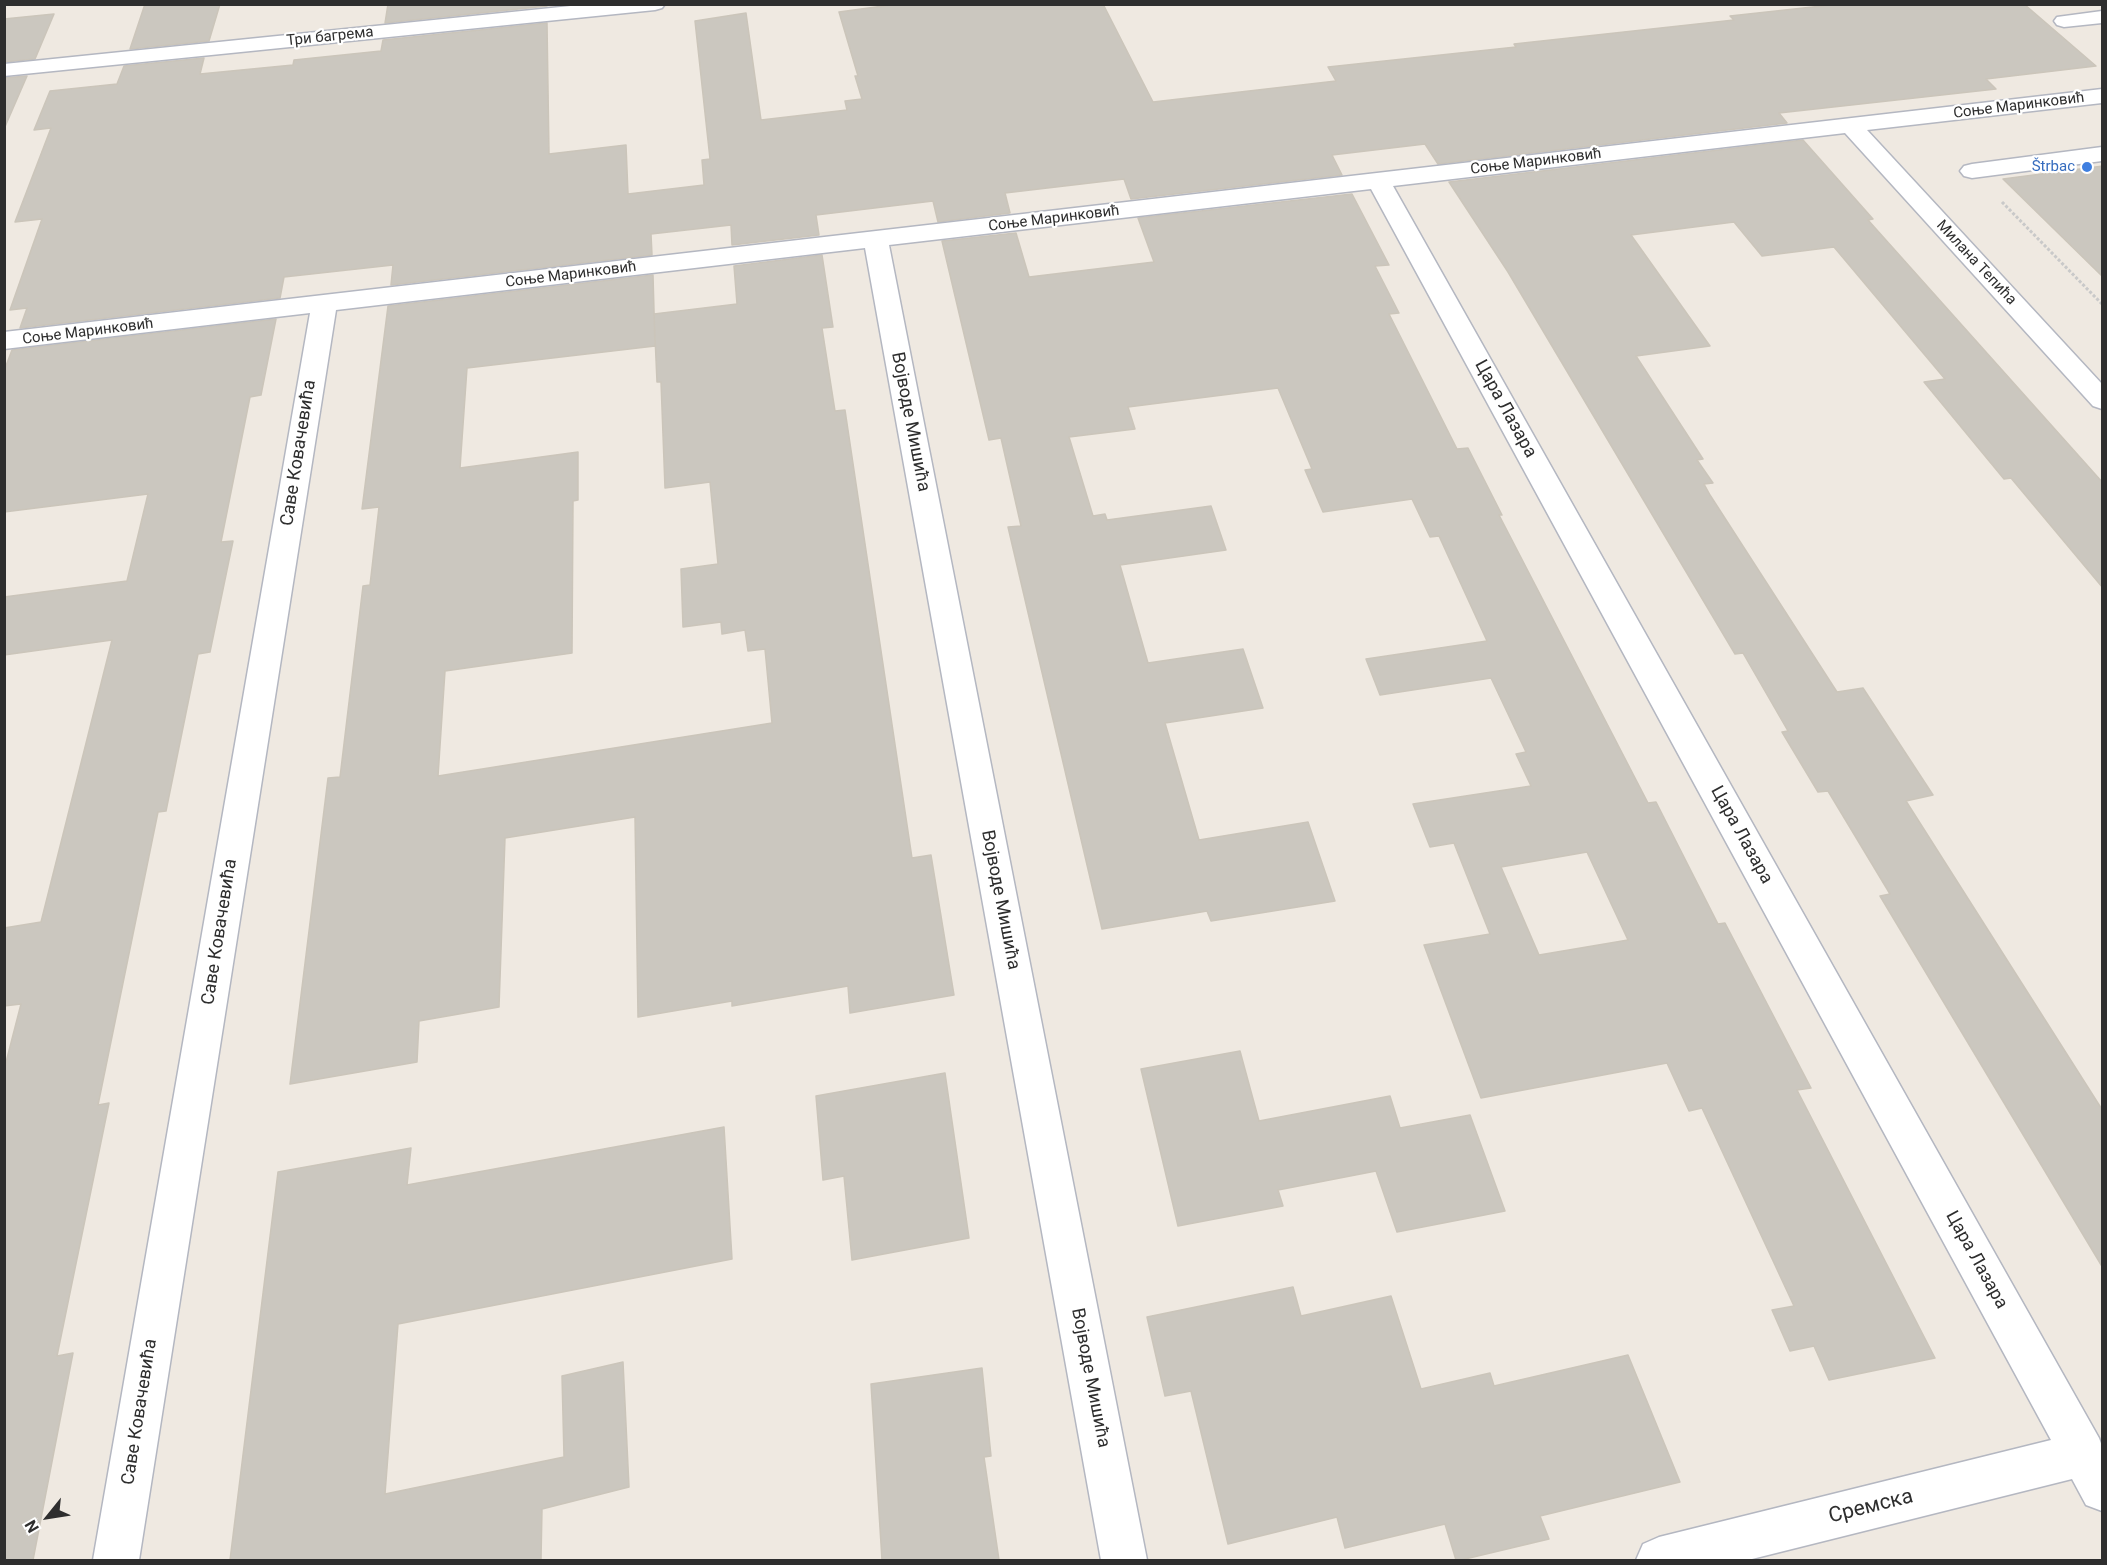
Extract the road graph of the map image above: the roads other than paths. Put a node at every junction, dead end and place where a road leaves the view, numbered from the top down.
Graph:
1 (655, 4) edge
2 (2103, 16) edge
3 (2064, 21) dead end
4 (4, 70) edge
5 (2103, 96) edge
6 (1850, 125) junction
7 (2103, 154) edge
8 (1972, 171) road end
9 (1379, 181) junction
10 (876, 240) junction
11 (324, 304) junction
12 (4, 341) edge
13 (2103, 400) edge
14 (2093, 1471) edge
15 (116, 1560) edge
16 (1124, 1560) edge
17 (1659, 1560) edge

1 - 4 street, Три багрема
2 - 3 street
5 - 6 street, Соње Маринковић
6 - 9 street, Соње Маринковић
6 - 13 street, Милана Тепића
7 - 8 street
9 - 10 street, Соње Маринковић
9 - 14 street, Цара Лазара
10 - 11 street, Соње Маринковић
10 - 16 street, Војводе Мишића
11 - 12 street, Соње Маринковић
11 - 15 street, Саве Ковачевића
14 - 17 street, Сремска

